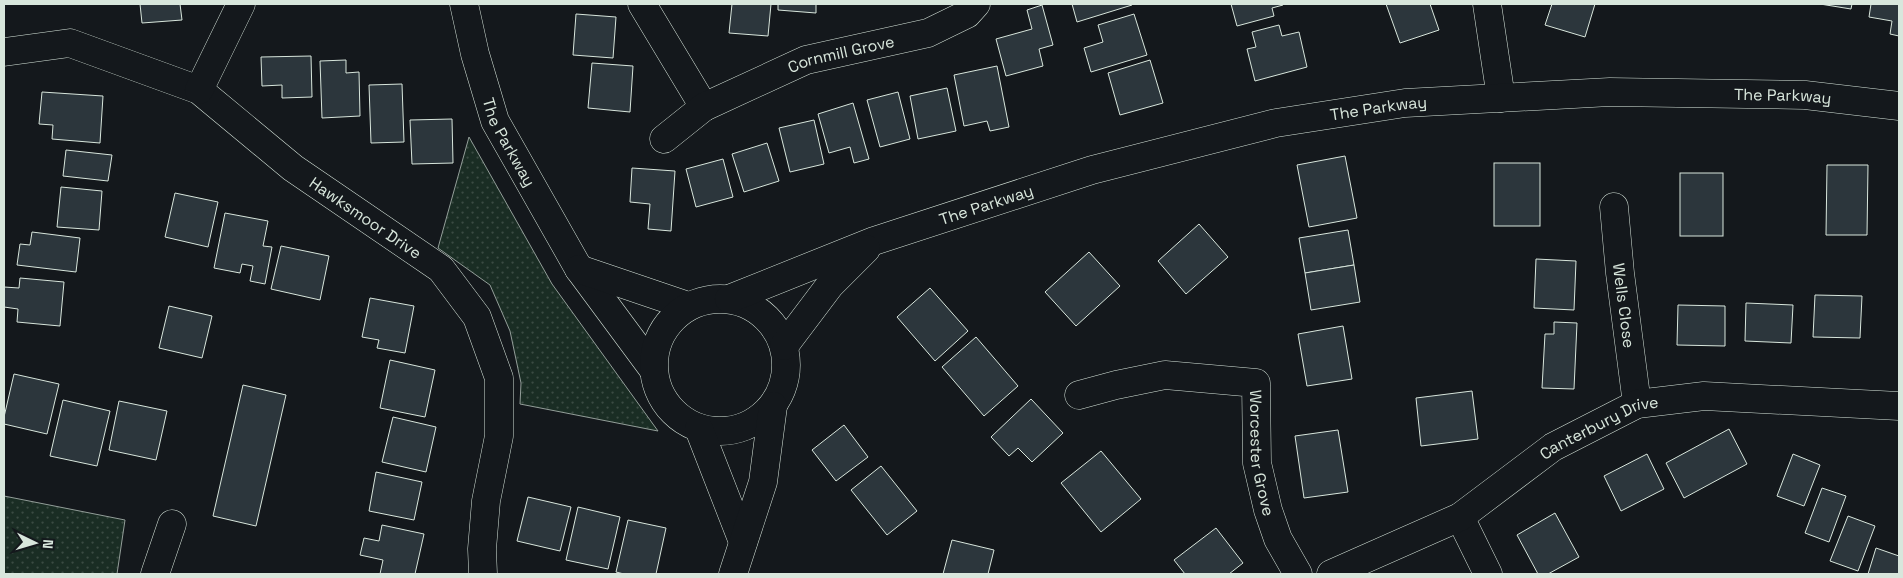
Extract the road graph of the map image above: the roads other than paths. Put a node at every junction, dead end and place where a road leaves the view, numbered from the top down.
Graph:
1 (241, 4) edge
2 (464, 4) edge
3 (642, 4) edge
4 (976, 4) edge
5 (1487, 4) edge
6 (4, 52) edge
7 (199, 90) junction
8 (1500, 98) junction
9 (1899, 106) edge
10 (704, 107) junction
11 (664, 139) dead end
12 (1614, 206) dead end
13 (874, 241) junction
14 (579, 269) junction
15 (729, 299) junction
16 (688, 306) junction
17 (784, 346) junction
18 (653, 369) junction
19 (1079, 395) dead end
20 (1637, 404) junction
21 (773, 406) junction
22 (1899, 406) edge
23 (699, 429) junction
24 (1460, 517) junction
25 (172, 524) dead end
26 (743, 542) junction
27 (154, 574) edge
28 (482, 574) edge
29 (733, 574) edge
30 (1298, 574) edge
31 (1331, 574) edge
32 (1488, 574) edge

1 - 7 street
2 - 14 street, The Parkway
3 - 10 street
4 - 10 street, Cornmill Grove
5 - 8 street
6 - 7 street, Hawksmoor Drive
7 - 28 street, Hawksmoor Drive
8 - 9 street, The Parkway
8 - 13 street, The Parkway
10 - 11 street, Cornmill Grove
12 - 20 street, Wells Close
13 - 15 street, The Parkway
13 - 17 street, The Parkway
14 - 16 street
14 - 18 street, The Parkway
15 - 16 street
15 - 17 street
16 - 18 street
17 - 21 street
18 - 23 street
19 - 30 street, Worcester Grove
20 - 22 street, Canterbury Drive
20 - 24 street, Canterbury Drive
21 - 23 street
21 - 26 street
23 - 26 street
24 - 31 street, Canterbury Drive
24 - 32 street
25 - 27 street
26 - 29 street

